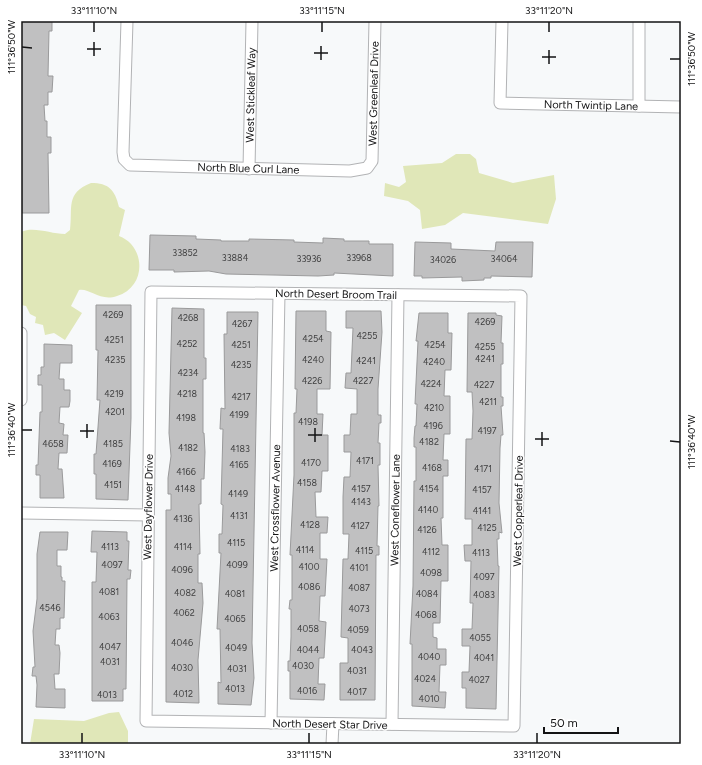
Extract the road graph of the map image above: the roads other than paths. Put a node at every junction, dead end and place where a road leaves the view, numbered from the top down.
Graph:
1 (127, 21) edge
2 (252, 21) edge
3 (375, 21) edge
4 (502, 21) edge
5 (639, 21) edge
6 (639, 106) junction
7 (681, 107) edge
8 (370, 165) joint
9 (249, 168) junction
10 (151, 292) joint
11 (279, 294) junction
12 (398, 295) junction
13 (521, 296) joint
14 (21, 333) edge
15 (21, 400) edge
16 (21, 513) edge
17 (148, 515) junction
18 (146, 721) joint
19 (271, 723) junction
20 (333, 724) junction
21 (392, 724) junction
22 (514, 726) joint
23 (332, 744) edge

1 - 9 street, North Blue Curl Lane
2 - 9 street, West Stickleaf Way
3 - 8 street, West Greenleaf Drive
4 - 6 street, North Twintip Lane
5 - 6 street
6 - 7 street, North Twintip Lane
8 - 9 street, North Blue Curl Lane
10 - 11 street, North Desert Broom Trail
10 - 17 street, West Dayflower Drive
11 - 12 street, North Desert Broom Trail
11 - 19 street, West Crossflower Avenue
12 - 13 street, North Desert Broom Trail
12 - 21 street, West Coneflower Lane
13 - 22 street, West Copperleaf Drive
14 - 15 street
16 - 17 street
17 - 18 street, West Dayflower Drive
18 - 19 street, North Desert Star Drive
19 - 20 street, North Desert Star Drive
20 - 21 street, North Desert Star Drive
20 - 23 street
21 - 22 street, North Desert Star Drive

